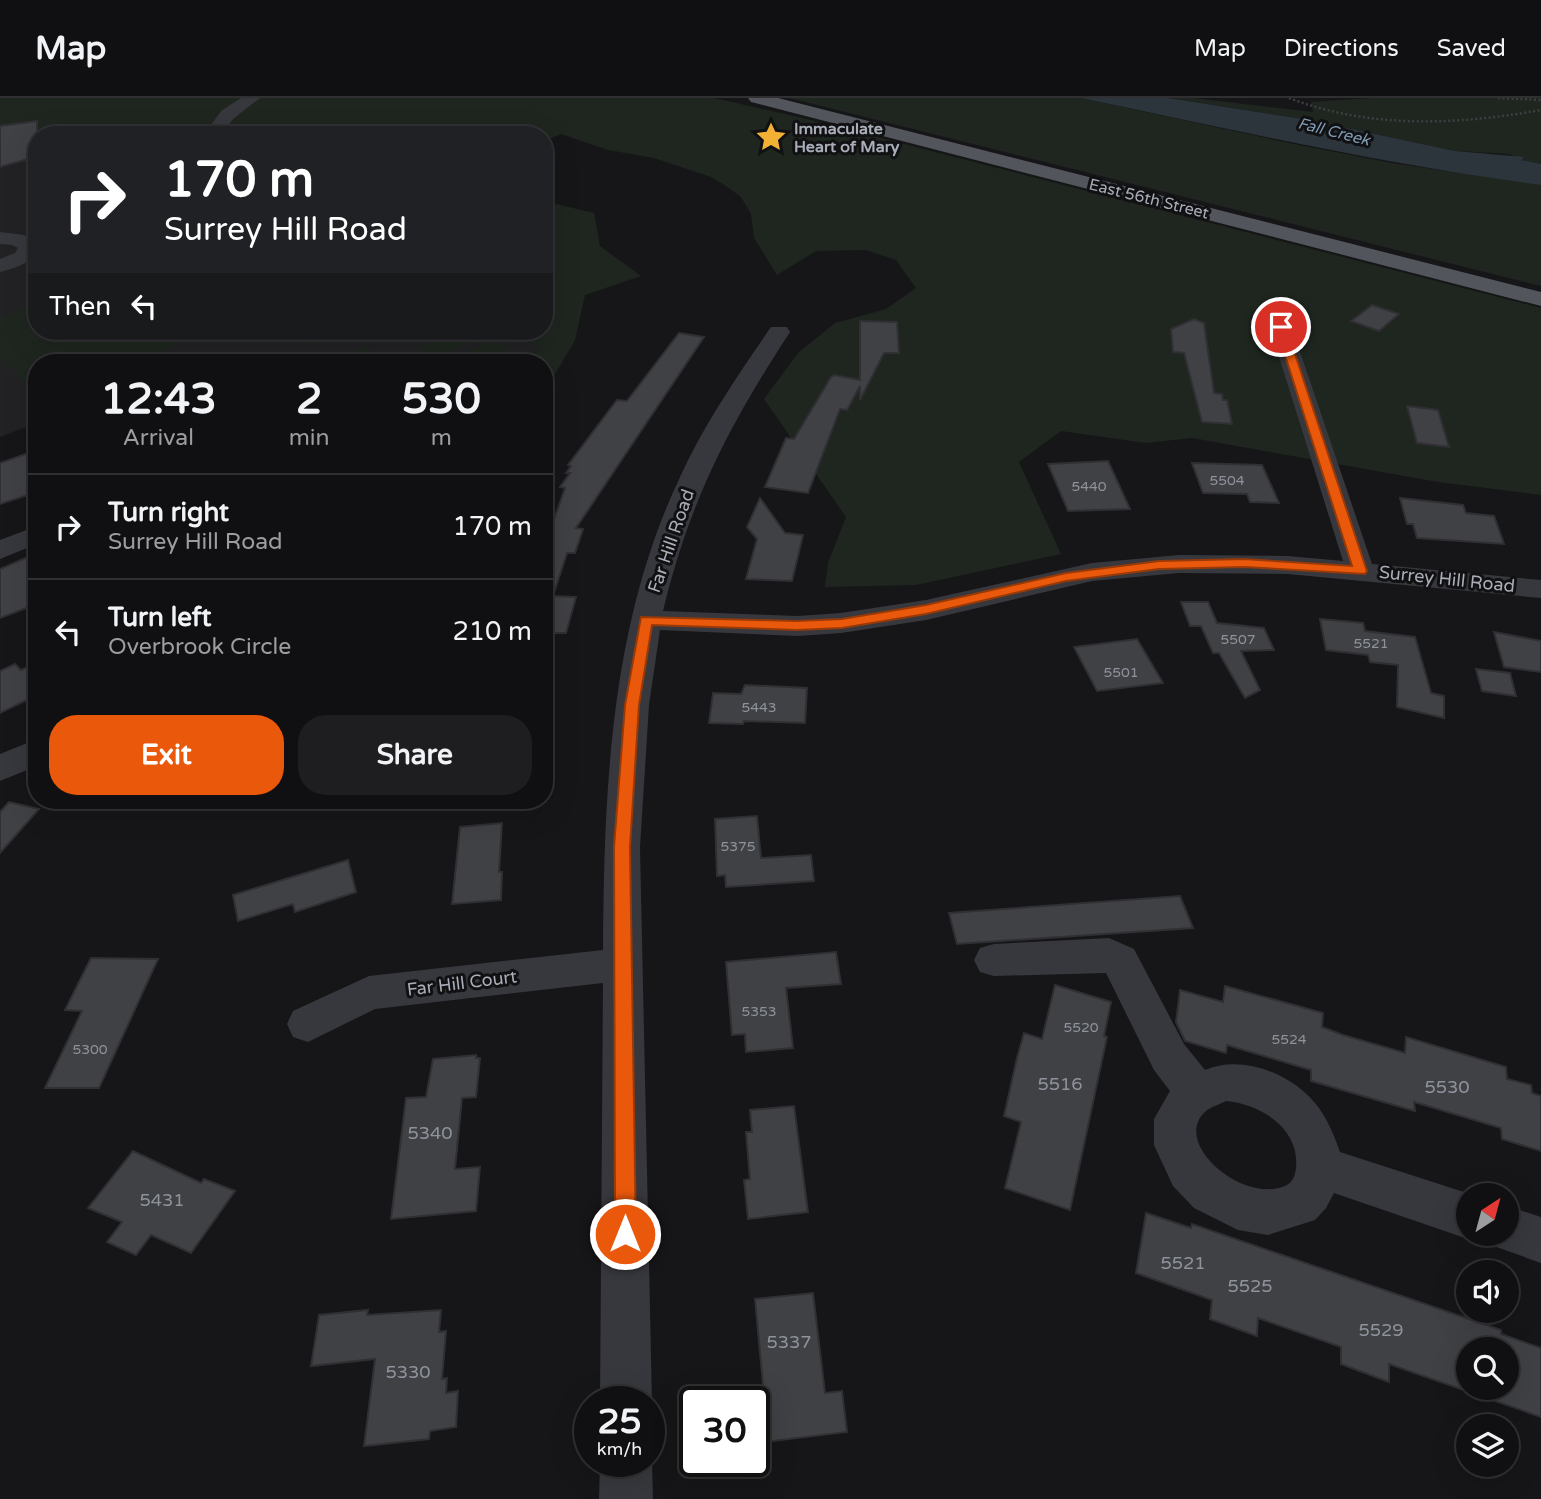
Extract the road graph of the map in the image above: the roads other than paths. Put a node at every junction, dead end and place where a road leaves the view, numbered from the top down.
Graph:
1 (253, 98) edge
2 (757, 98) edge
3 (219, 126) edge
4 (0, 238) edge
5 (28, 242) edge
6 (28, 247) edge
7 (0, 266) edge
8 (1541, 299) edge
9 (1281, 327) dead end
10 (779, 332) dead end
11 (28, 538) edge
12 (0, 550) edge
13 (1360, 571) junction
14 (1541, 589) edge
15 (646, 620) junction
16 (28, 755) edge
17 (0, 769) edge
18 (993, 960) dead end
19 (623, 964) junction
20 (308, 1024) dead end
21 (1196, 1091) junction
22 (1320, 1167) junction
23 (1456, 1212) edge
24 (1519, 1233) edge
25 (1541, 1240) edge
26 (626, 1386) edge
27 (626, 1477) edge
28 (626, 1499) edge

1 - 3 street
2 - 8 main road, East 56th Street
4 - 5 street
6 - 7 street
9 - 13 street
10 - 15 street, Far Hill Road
11 - 12 street
13 - 14 street, Surrey Hill Road
13 - 15 street, Surrey Hill Road
15 - 19 street, Far Hill Road
16 - 17 street
18 - 21 street
19 - 20 street, Far Hill Court
19 - 26 street, Far Hill Road
21 - 22 street
21 - 22 street
22 - 23 street
24 - 25 street
27 - 28 street

